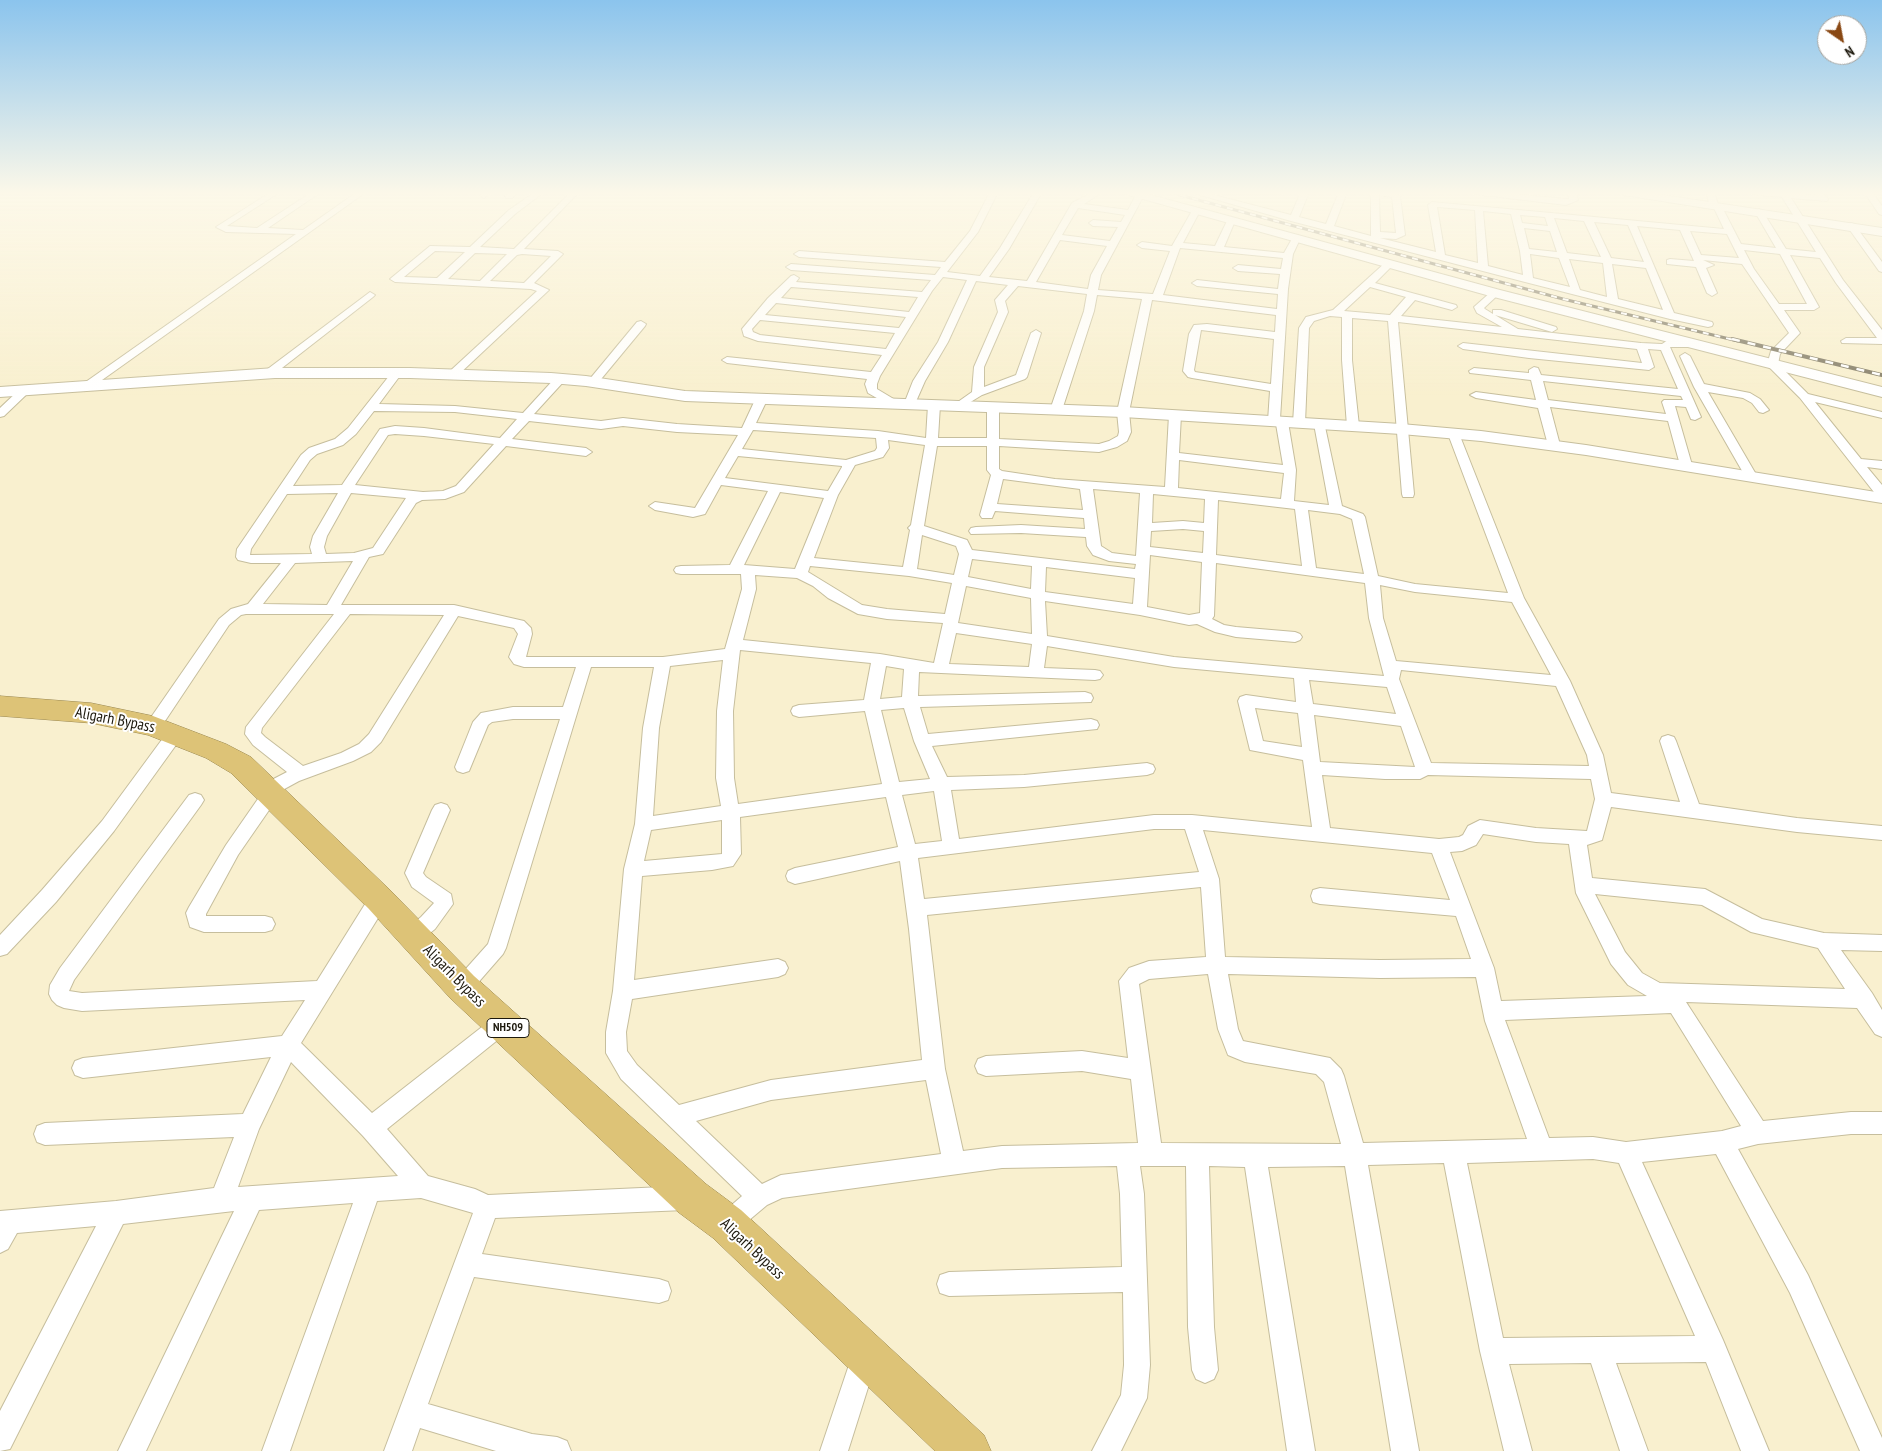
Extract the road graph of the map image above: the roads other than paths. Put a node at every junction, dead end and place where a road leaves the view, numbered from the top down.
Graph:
1 (263, 260) edge
2 (417, 260) edge
3 (461, 260) edge
4 (509, 260) edge
5 (552, 260) edge
6 (875, 260) edge
7 (950, 260) edge
8 (994, 260) edge
9 (1044, 260) edge
10 (1104, 260) edge
11 (1171, 260) edge
12 (1252, 260) edge
13 (1288, 260) edge
14 (1373, 260) edge
15 (1451, 260) edge
16 (1482, 260) edge
17 (1526, 260) edge
18 (1565, 260) edge
19 (1607, 260) joint
20 (1646, 260) edge
21 (1744, 260) edge
22 (1788, 260) edge
23 (1826, 260) edge
24 (1698, 261) junction
25 (1670, 262) dead end
26 (1389, 264) junction
27 (946, 265) junction
28 (1648, 265) junction
29 (792, 266) dead end
30 (1747, 266) junction
31 (1238, 268) dead end
32 (1483, 268) junction
33 (1251, 269) junction
34 (1286, 272) junction
35 (939, 276) junction
36 (978, 278) junction
37 (1528, 280) junction
38 (439, 282) junction
39 (1015, 282) junction
40 (1197, 283) dead end
41 (482, 284) junction
42 (1030, 284) junction
43 (1369, 284) junction
44 (530, 286) junction
45 (1092, 292) junction
46 (1282, 292) junction
47 (1576, 292) junction
48 (1495, 293) junction
49 (1712, 293) dead end
50 (370, 295) dead end
51 (925, 295) junction
52 (1153, 296) junction
53 (1413, 296) junction
54 (772, 300) junction
55 (1613, 301) junction
56 (1479, 307) junction
57 (1548, 307) junction
58 (1776, 307) junction
59 (1452, 308) dead end
60 (1281, 313) junction
61 (1342, 313) junction
62 (913, 314) junction
63 (1670, 316) junction
64 (757, 317) junction
65 (1393, 318) junction
66 (1533, 323) junction
67 (641, 324) dead end
68 (1708, 324) dead end
69 (902, 331) junction
70 (1036, 333) dead end
71 (1519, 333) junction
72 (1535, 334) junction
73 (1279, 336) junction
74 (1882, 339) edge
75 (1846, 340) dead end
76 (1595, 341) junction
77 (1702, 345) junction
78 (1463, 346) dead end
79 (1640, 346) junction
80 (1664, 347) junction
81 (888, 352) junction
82 (1529, 355) junction
83 (1685, 356) dead end
84 (727, 360) dead end
85 (1772, 365) junction
86 (1474, 371) dead end
87 (269, 373) junction
88 (397, 373) junction
89 (454, 374) junction
90 (874, 376) junction
91 (560, 379) junction
92 (1536, 379) junction
93 (593, 382) junction
94 (1700, 387) junction
95 (84, 388) junction
96 (1276, 388) junction
97 (0, 392) edge
98 (22, 392) junction
99 (1882, 392) edge
100 (978, 393) junction
101 (1476, 395) dead end
102 (1804, 396) junction
103 (1688, 399) junction
104 (761, 400) junction
105 (893, 403) junction
106 (910, 404) junction
107 (1544, 404) junction
108 (934, 405) junction
109 (959, 406) junction
110 (372, 407) junction
111 (993, 408) junction
112 (1056, 410) junction
113 (1762, 410) dead end
114 (1123, 412) junction
115 (0, 414) edge
116 (1175, 415) junction
117 (1882, 415) edge
118 (526, 416) junction
119 (1694, 417) dead end
120 (1673, 418) junction
121 (1278, 422) junction
122 (1299, 423) junction
123 (1320, 424) junction
124 (1353, 426) junction
125 (747, 429) junction
126 (1401, 429) junction
127 (1454, 434) junction
128 (882, 436) junction
129 (504, 441) junction
130 (932, 442) junction
131 (992, 442) junction
132 (1554, 445) junction
133 (586, 452) dead end
134 (735, 452) junction
135 (1174, 456) junction
136 (1859, 462) junction
137 (848, 463) junction
138 (1686, 465) junction
139 (1882, 465) edge
140 (1290, 470) junction
141 (998, 474) junction
142 (1751, 476) junction
143 (717, 481) junction
144 (1086, 486) junction
145 (347, 488) junction
146 (775, 488) junction
147 (1147, 489) junction
148 (284, 490) junction
149 (1170, 490) junction
150 (1882, 493) edge
151 (1408, 494) dead end
152 (832, 495) junction
153 (1212, 495) junction
154 (424, 496) junction
155 (1882, 498) edge
156 (1287, 505) junction
157 (655, 506) dead end
158 (1301, 506) junction
159 (989, 507) junction
160 (1336, 509) junction
161 (1090, 515) junction
162 (1145, 527) junction
163 (1210, 527) junction
164 (915, 528) junction
165 (976, 531) junction
166 (1093, 533) junction
167 (964, 548) junction
168 (363, 556) junction
169 (320, 558) junction
170 (1208, 558) junction
171 (291, 559) junction
172 (1039, 562) junction
173 (1143, 562) junction
174 (803, 568) junction
175 (742, 569) junction
176 (681, 570) dead end
177 (909, 572) junction
178 (1310, 572) junction
179 (1372, 579) junction
180 (960, 580) junction
181 (1038, 595) junction
182 (1517, 598) junction
183 (252, 609) junction
184 (338, 610) junction
185 (454, 610) junction
186 (1140, 610) junction
187 (1200, 619) junction
188 (951, 623) junction
189 (1295, 637) dead end
190 (1040, 640) junction
191 (733, 648) junction
192 (880, 659) junction
193 (663, 662) junction
194 (585, 663) junction
195 (912, 666) junction
196 (940, 669) junction
197 (1036, 672) junction
198 (1301, 674) junction
199 (1095, 675) dead end
200 (1392, 675) junction
201 (1562, 681) junction
202 (1085, 698) dead end
203 (910, 702) junction
204 (872, 704) junction
205 (2, 708) edge
206 (1306, 708) junction
207 (799, 711) dead end
208 (569, 713) junction
209 (1407, 721) junction
210 (1091, 725) dead end
211 (164, 730) junction
212 (922, 741) junction
213 (1668, 741) dead end
214 (1312, 761) junction
215 (463, 767) dead end
216 (1147, 769) dead end
217 (1424, 769) junction
218 (1599, 774) junction
219 (281, 784) junction
220 (941, 784) junction
221 (894, 789) junction
222 (1604, 798) junction
223 (195, 800) dead end
224 (441, 810) dead end
225 (1692, 810) junction
226 (731, 812) junction
227 (1192, 822) junction
228 (644, 824) junction
229 (1322, 833) junction
230 (1882, 833) edge
231 (1578, 838) junction
232 (1440, 846) junction
233 (952, 848) junction
234 (908, 852) junction
235 (633, 869) junction
236 (795, 876) dead end
237 (1210, 879) junction
238 (1584, 885) junction
239 (1320, 896) dead end
240 (379, 899) junction
241 (916, 908) junction
242 (1463, 909) junction
243 (265, 924) dead end
244 (420, 929) junction
245 (1824, 940) junction
246 (1882, 943) edge
247 (0, 948) edge
248 (1216, 965) junction
249 (778, 968) dead end
250 (1484, 968) junction
251 (462, 987) junction
252 (322, 990) junction
253 (623, 991) junction
254 (1673, 998) junction
255 (1865, 999) junction
256 (1493, 1011) junction
257 (503, 1023) junction
258 (1882, 1027) edge
259 (288, 1045) junction
260 (986, 1066) dead end
261 (84, 1068) dead end
262 (934, 1069) junction
263 (1141, 1070) junction
264 (674, 1117) junction
265 (1882, 1123) edge
266 (249, 1125) junction
267 (371, 1128) junction
268 (1758, 1133) junction
269 (45, 1134) dead end
270 (1722, 1142) junction
271 (1542, 1148) junction
272 (1453, 1152) junction
273 (1626, 1152) junction
274 (1139, 1155) junction
275 (1197, 1155) junction
276 (1355, 1155) junction
277 (1255, 1156) junction
278 (954, 1163) junction
279 (422, 1186) junction
280 (370, 1189) junction
281 (252, 1198) junction
282 (692, 1198) junction
283 (222, 1199) junction
284 (487, 1207) junction
285 (743, 1210) junction
286 (116, 1213) junction
287 (3, 1229) edge
288 (465, 1264) junction
289 (1134, 1279) junction
290 (949, 1284) dead end
291 (659, 1291) dead end
292 (1714, 1349) junction
293 (1599, 1350) junction
294 (1493, 1351) junction
295 (865, 1356) junction
296 (1205, 1370) dead end
297 (412, 1413) junction
298 (0, 1439) edge
299 (540, 1450) edge
300 (132, 1451) edge
301 (276, 1451) edge
302 (398, 1451) edge
303 (834, 1451) edge
304 (968, 1451) edge
305 (1106, 1451) edge
306 (1301, 1451) edge
307 (1405, 1451) edge
308 (1518, 1451) edge
309 (1634, 1451) edge
310 (1755, 1451) edge
311 (1874, 1451) edge

1 - 95 street
2 - 38 street
3 - 38 street
4 - 41 street
5 - 44 street
6 - 27 street
7 - 27 street
8 - 36 street
9 - 42 street
10 - 45 street
11 - 52 street
12 - 33 street
13 - 34 street
14 - 26 street
15 - 32 street
16 - 32 street
17 - 37 street
18 - 47 street
19 - 28 street
19 - 55 street
20 - 28 street
21 - 30 street
22 - 58 street
23 - 74 street
24 - 25 street
24 - 30 street
24 - 49 street
26 - 43 street
26 - 48 street
27 - 35 street
28 - 63 street
29 - 35 street
30 - 58 street
31 - 33 street
32 - 37 street
33 - 34 street
34 - 46 street
35 - 36 street
35 - 51 street
36 - 39 street
36 - 106 street
37 - 47 street
38 - 41 street
39 - 42 street
39 - 100 street
40 - 46 street
41 - 44 street
42 - 45 street
43 - 53 street
43 - 61 street
44 - 89 street
45 - 52 street
45 - 112 street
46 - 60 street
47 - 55 street
48 - 56 street
48 - 57 street
50 - 87 street
51 - 54 street
51 - 62 street
52 - 60 street
52 - 114 street
53 - 59 street
53 - 65 street
54 - 62 street
54 - 64 street
55 - 63 street
56 - 66 street
56 - 71 street
57 - 66 street
57 - 77 street
58 - 85 street
60 - 73 street
61 - 65 street
61 - 122 street
61 - 124 street
62 - 69 street
63 - 68 street
64 - 69 street
64 - 81 street
65 - 71 street
65 - 126 street
66 - 72 street
66 - 76 street
67 - 93 street
69 - 81 street
70 - 100 street
71 - 72 street
71 - 82 street
72 - 76 street
73 - 96 street
73 - 96 street
74 - 75 street
76 - 79 street
77 - 80 street
77 - 85 street
78 - 82 street
79 - 80 street
79 - 82 street
80 - 103 street
81 - 90 street
82 - 92 street
83 - 94 street
84 - 90 street
85 - 99 street
85 - 102 street
86 - 92 street
87 - 88 street
87 - 95 street
88 - 89 street
88 - 110 street
89 - 91 street
90 - 105 street
91 - 93 street
91 - 118 street
92 - 103 street
92 - 107 street
93 - 104 street
94 - 113 street
94 - 142 street
95 - 98 street
96 - 121 street
97 - 98 street
98 - 115 street
100 - 109 street
101 - 107 street
102 - 117 street
102 - 136 street
103 - 119 street
103 - 120 street
104 - 105 street
104 - 125 street
105 - 106 street
106 - 108 street
107 - 120 street
107 - 132 street
108 - 109 street
108 - 130 street
109 - 111 street
110 - 118 street
110 - 148 street
111 - 112 street
111 - 131 street
112 - 114 street
114 - 116 street
114 - 131 street
116 - 121 street
116 - 135 street
118 - 125 street
118 - 129 street
120 - 138 street
121 - 122 street
121 - 140 street
122 - 123 street
123 - 124 street
123 - 160 street
124 - 126 street
125 - 128 street
125 - 134 street
126 - 127 street
126 - 151 street
127 - 132 street
127 - 182 street
128 - 130 street
128 - 137 street
129 - 133 street
129 - 145 street
129 - 154 street
130 - 131 street
130 - 164 street
131 - 141 street
132 - 138 street
134 - 137 street
134 - 143 street
135 - 140 street
135 - 149 street
136 - 139 street
136 - 150 street
137 - 152 street
138 - 142 street
140 - 156 street
141 - 144 street
141 - 159 street
142 - 155 street
143 - 146 street
143 - 157 street
144 - 147 street
144 - 161 street
145 - 148 street
145 - 154 street
145 - 169 street
146 - 152 street
146 - 175 street
147 - 149 street
147 - 162 street
148 - 171 street
149 - 153 street
152 - 174 street
153 - 156 street
153 - 163 street
154 - 168 street
156 - 158 street
158 - 160 street
158 - 178 street
159 - 161 street
159 - 165 street
160 - 179 street
161 - 166 street
162 - 163 street
162 - 173 street
163 - 170 street
164 - 167 street
164 - 177 street
165 - 166 street
165 - 167 street
166 - 173 street
167 - 172 street
167 - 180 street
168 - 169 street
168 - 184 street
169 - 171 street
170 - 173 street
170 - 178 street
170 - 187 street
171 - 183 street
172 - 173 street
172 - 181 street
173 - 186 street
174 - 175 street
174 - 177 street
174 - 188 street
175 - 176 street
175 - 191 street
177 - 180 street
178 - 179 street
179 - 182 street
179 - 200 street
180 - 181 street
180 - 188 street
181 - 186 street
181 - 190 street
182 - 201 street
183 - 184 street
183 - 211 street
184 - 185 street
184 - 219 street
185 - 194 street
185 - 219 street
186 - 187 street
187 - 189 street
188 - 190 street
188 - 196 street
190 - 197 street
190 - 198 street
191 - 192 street
191 - 193 street
191 - 226 street
192 - 195 street
192 - 204 street
193 - 194 street
193 - 228 street
194 - 208 street
195 - 196 street
195 - 203 street
196 - 197 street
197 - 199 street
198 - 200 street
198 - 206 street
200 - 201 street
200 - 209 street
201 - 218 street
202 - 203 street
203 - 204 street
203 - 212 street
204 - 207 street
204 - 221 street
205 - 211 highway, Aligarh Bypass / NH509
206 - 209 street
206 - 214 street
206 - 214 street
208 - 215 street
208 - 251 street
209 - 217 street
210 - 212 street
211 - 219 highway, Aligarh Bypass / NH509
211 - 247 street
212 - 220 street
213 - 225 street
214 - 217 street
214 - 229 street
216 - 220 street
217 - 218 street
218 - 222 street
219 - 240 highway, Aligarh Bypass / NH509
219 - 243 street
220 - 221 street
220 - 233 street
221 - 226 street
221 - 234 street
222 - 225 street
222 - 231 street
223 - 252 street
224 - 244 street
225 - 230 street
226 - 228 street
226 - 235 street
227 - 229 street
227 - 233 street
227 - 237 street
228 - 235 street
229 - 232 street
231 - 232 street
231 - 238 street
232 - 242 street
233 - 234 street
234 - 236 street
234 - 241 street
235 - 253 street
237 - 241 street
237 - 248 street
238 - 245 street
238 - 254 street
239 - 242 street
240 - 244 highway, Aligarh Bypass / NH509
240 - 252 street
241 - 262 street
242 - 250 street
244 - 251 highway, Aligarh Bypass / NH509
245 - 246 street
245 - 255 street
248 - 250 street
248 - 263 street
248 - 276 street
249 - 253 street
250 - 256 street
251 - 257 highway, Aligarh Bypass / NH509
252 - 259 street
253 - 264 street
254 - 255 street
254 - 256 street
254 - 268 street
255 - 258 street
256 - 271 street
257 - 267 street
257 - 282 highway, Aligarh Bypass / NH509
259 - 261 street
259 - 266 street
259 - 267 street
260 - 263 street
262 - 264 street
262 - 278 street
263 - 274 street
264 - 285 street
265 - 268 street
266 - 269 street
266 - 283 street
267 - 279 street
268 - 270 street
270 - 273 street
270 - 311 street
271 - 272 street
271 - 273 street
272 - 276 street
272 - 294 street
273 - 292 street
274 - 275 street
274 - 278 street
274 - 289 street
275 - 277 street
275 - 296 street
276 - 277 street
276 - 307 street
277 - 306 street
278 - 285 street
279 - 280 street
279 - 284 street
280 - 281 street
280 - 301 street
281 - 283 street
281 - 300 street
282 - 284 street
282 - 285 highway, Aligarh Bypass / NH509
283 - 286 street
284 - 288 street
285 - 295 highway, Aligarh Bypass / NH509
286 - 287 street
286 - 298 street
288 - 291 street
288 - 297 street
289 - 290 street
289 - 305 street
292 - 293 street
292 - 310 street
293 - 294 street
293 - 309 street
294 - 308 street
295 - 303 street
295 - 304 highway, Aligarh Bypass / NH509
297 - 299 street
297 - 302 street

